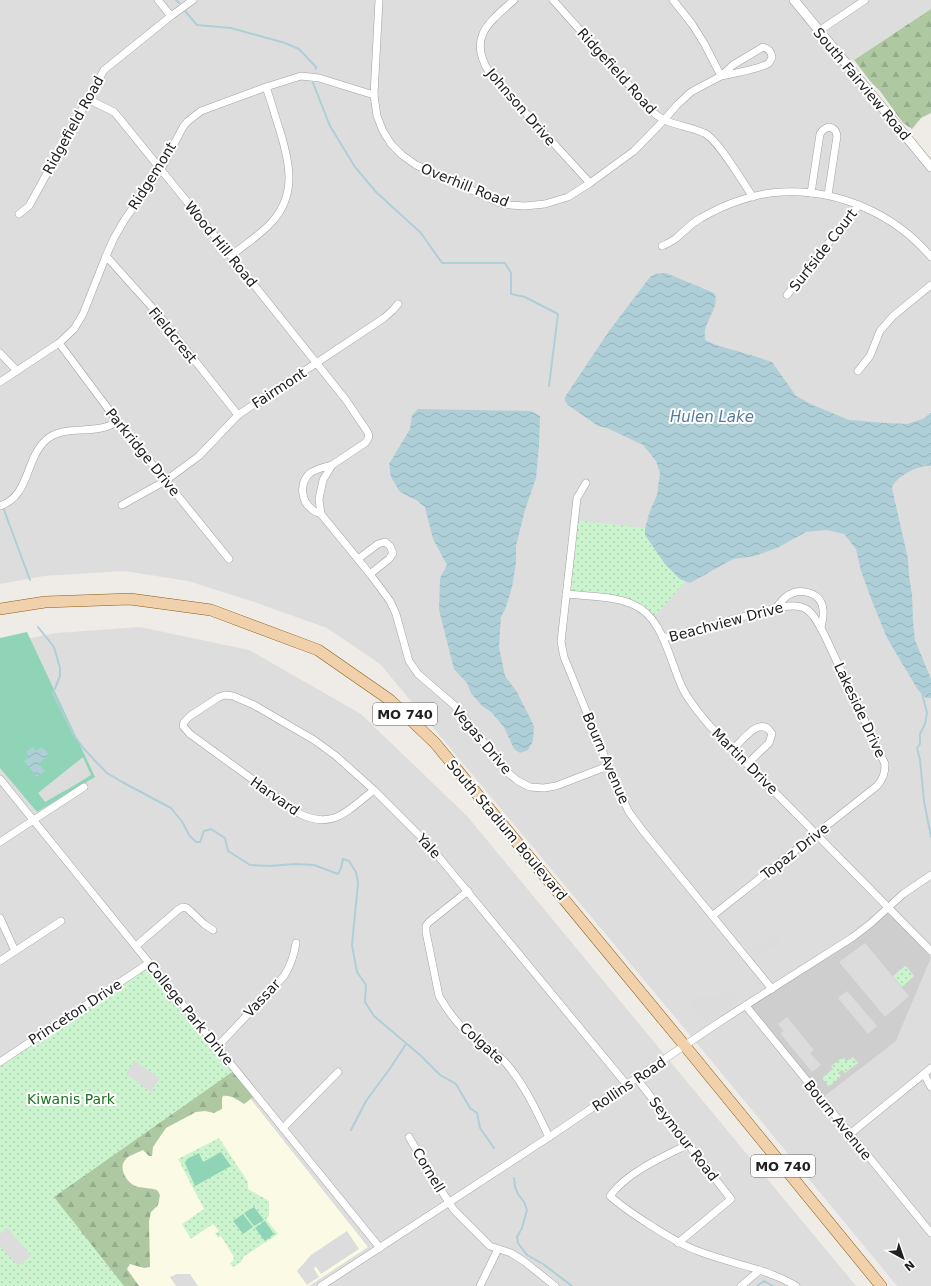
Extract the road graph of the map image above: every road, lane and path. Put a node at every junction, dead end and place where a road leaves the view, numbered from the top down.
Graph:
1 (158, 0) edge
2 (193, 0) edge
3 (379, 0) edge
4 (514, 0) edge
5 (553, 0) edge
6 (673, 0) edge
7 (794, 0) edge
8 (865, 0) edge
9 (171, 16) junction
10 (819, 31) junction
11 (721, 76) junction
12 (266, 87) junction
13 (374, 95) junction
14 (88, 99) junction
15 (664, 120) junction
16 (931, 167) edge
17 (161, 169) junction
18 (590, 183) junction
19 (811, 193) junction
20 (828, 195) junction
21 (752, 197) junction
22 (858, 205) junction
23 (19, 214) dead end
24 (662, 246) dead end
25 (106, 256) junction
26 (231, 256) junction
27 (931, 257) edge
28 (931, 286) edge
29 (787, 296) dead end
30 (398, 304) dead end
31 (59, 343) junction
32 (0, 353) edge
33 (317, 364) junction
34 (16, 371) junction
35 (858, 371) dead end
36 (0, 382) edge
37 (238, 415) junction
38 (118, 422) junction
39 (332, 465) junction
40 (166, 481) junction
41 (586, 482) dead end
42 (122, 505) dead end
43 (0, 506) edge
44 (321, 514) junction
45 (229, 559) dead end
46 (358, 559) junction
47 (370, 574) junction
48 (566, 594) junction
49 (776, 608) junction
50 (0, 609) edge
51 (823, 631) junction
52 (663, 638) junction
53 (183, 726) joint
54 (733, 749) junction
55 (747, 764) junction
56 (608, 766) junction
57 (0, 779) edge
58 (877, 786) joint
59 (84, 787) dead end
60 (374, 790) junction
61 (33, 820) junction
62 (817, 834) junction
63 (0, 842) edge
64 (931, 875) edge
65 (468, 891) junction
66 (888, 907) junction
67 (712, 916) junction
68 (0, 918) edge
69 (61, 921) dead end
70 (213, 930) dead end
71 (296, 943) dead end
72 (136, 946) junction
73 (15, 951) junction
74 (931, 951) edge
75 (0, 961) edge
76 (149, 963) junction
77 (772, 989) junction
78 (746, 1006) junction
79 (685, 1046) junction
80 (217, 1047) junction
81 (0, 1062) edge
82 (931, 1068) edge
83 (338, 1072) dead end
84 (924, 1074) junction
85 (637, 1079) junction
86 (627, 1086) junction
87 (931, 1087) edge
88 (283, 1128) junction
89 (850, 1134) junction
90 (409, 1137) dead end
91 (549, 1137) junction
92 (689, 1144) junction
93 (448, 1202) junction
94 (931, 1233) edge
95 (678, 1243) junction
96 (380, 1248) junction
97 (498, 1249) junction
98 (760, 1270) junction
99 (321, 1286) edge
100 (480, 1286) edge
101 (555, 1286) edge
102 (741, 1286) edge
103 (796, 1286) edge
104 (880, 1286) edge

1 - 9 street
2 - 9 street, Ridgefield Road
3 - 13 street, Overhill Road
4 - 18 street, Johnson Drive
5 - 15 street, Ridgefield Road
6 - 11 street
7 - 10 street, South Fairview Road
8 - 10 street
9 - 14 street, Ridgefield Road
10 - 16 street, South Fairview Road
11 - 11 street, Overhill Road
11 - 15 street, Overhill Road
12 - 13 street, Ridgemont
12 - 17 street, Ridgemont
12 - 26 street
13 - 18 street, Overhill Road
14 - 17 street, Wood Hill Road
14 - 23 street, Ridgefield Road
15 - 18 street, Overhill Road
15 - 21 street, Ridgefield Road
17 - 25 street, Ridgemont
17 - 26 street, Wood Hill Road
19 - 20 street
19 - 20 street
19 - 21 street
20 - 22 street
21 - 24 street
22 - 27 street
22 - 29 street, Surfside Court
25 - 31 street, Ridgemont
25 - 37 street, Fieldcrest
26 - 33 street, Wood Hill Road
28 - 35 street
30 - 33 street, Fairmont
31 - 34 street, Ridgemont
31 - 38 street, Parkridge Drive
32 - 34 street
33 - 37 street, Fairmont
33 - 39 street, Wood Hill Road
34 - 36 street, Ridgemont
37 - 40 street, Fairmont
38 - 40 street, Parkridge Drive
38 - 43 street
39 - 44 street
39 - 44 street, Vegas Drive
40 - 42 street, Fairmont
40 - 45 street, Parkridge Drive
41 - 48 street, Bourn Avenue
44 - 46 street, Vegas Drive
46 - 47 street, Vegas Drive
46 - 47 street
47 - 56 street, Vegas Drive
48 - 52 street, Martin Drive
48 - 56 street, Bourn Avenue
49 - 51 street, Beachview Drive
49 - 51 street
49 - 52 street, Beachview Drive
50 - 79 main road, South Stadium Boulevard / MO 740
51 - 58 street, Lakeside Drive
52 - 54 street, Martin Drive
53 - 60 street, Harvard
53 - 60 street, Yale
54 - 55 street, Martin Drive
54 - 55 street
55 - 62 street, Martin Drive
56 - 67 street, Bourn Avenue
57 - 61 street, College Park Drive
58 - 62 street, Topaz Drive
59 - 61 street
60 - 65 street, Yale
61 - 63 street
61 - 72 street, College Park Drive
62 - 66 street, Martin Drive
62 - 67 street, Topaz Drive
64 - 66 street, Rollins Road
65 - 86 street, Yale
65 - 91 street, Colgate
66 - 74 street, Martin Drive
66 - 77 street, Rollins Road
67 - 77 street, Bourn Avenue
68 - 73 street
69 - 73 street
70 - 72 street
71 - 80 street, Vassar
72 - 76 street, College Park Drive
73 - 75 street
76 - 80 street, College Park Drive
76 - 81 street, Princeton Drive
77 - 78 street, Rollins Road
78 - 79 street, Rollins Road
78 - 89 street, Bourn Avenue
79 - 85 street, Rollins Road
79 - 104 main road, South Stadium Boulevard / MO 740
80 - 88 street, College Park Drive
82 - 84 street
83 - 88 street
84 - 87 street
84 - 89 street
85 - 86 street, Rollins Road
85 - 92 street, Seymour Road
86 - 91 street, Rollins Road
88 - 96 street, College Park Drive
89 - 94 street, Bourn Avenue
90 - 93 street, Cornell
91 - 93 street, Rollins Road
92 - 95 street, Seymour Road
92 - 95 street
93 - 96 street, Rollins Road
93 - 97 street, Cornell
95 - 98 street
96 - 99 street, Rollins Road
97 - 100 street
97 - 101 street, Cornell
98 - 102 street
98 - 103 street

